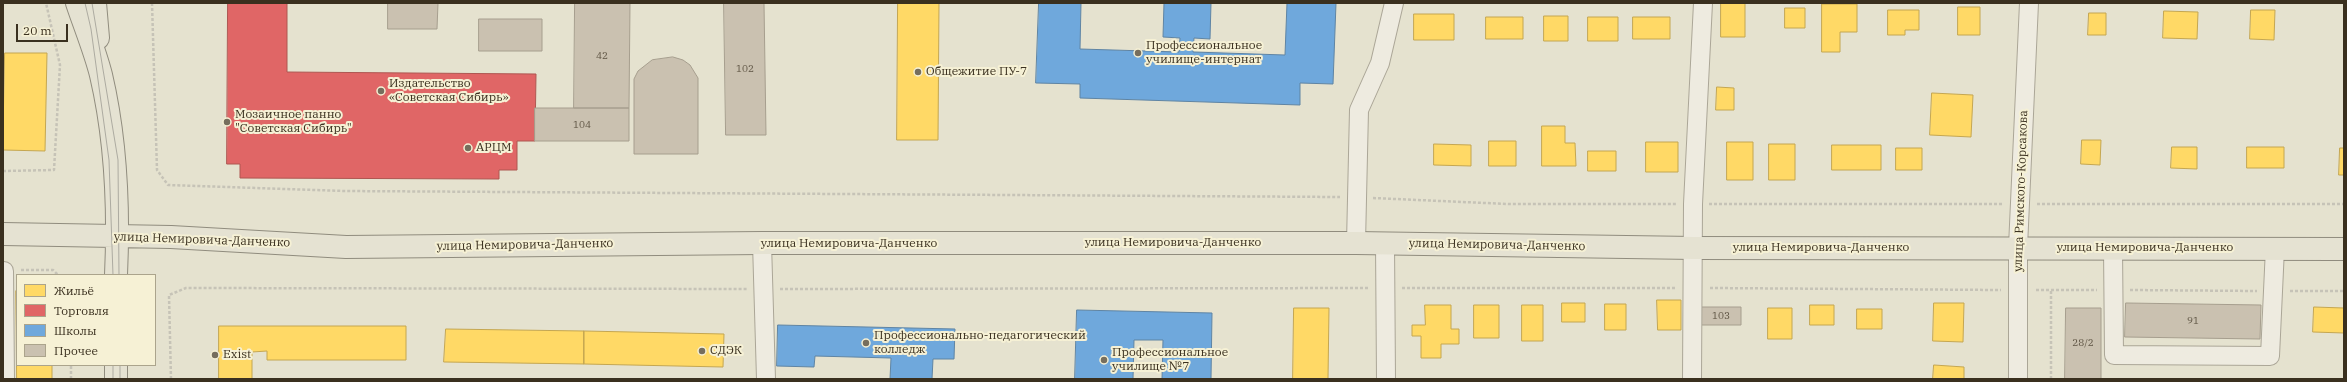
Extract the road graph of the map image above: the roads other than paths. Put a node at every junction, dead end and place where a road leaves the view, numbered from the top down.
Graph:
1 (77, 3) edge
2 (95, 3) edge
3 (1394, 3) edge
4 (1703, 3) edge
5 (2029, 3) edge
6 (101, 73) junction
7 (3, 234) edge
8 (118, 237) junction
9 (762, 243) junction
10 (1356, 243) junction
11 (1385, 243) junction
12 (2018, 247) junction
13 (1694, 248) junction
14 (2113, 248) junction
15 (2275, 248) junction
16 (2344, 248) edge
17 (4, 271) road end
18 (116, 274) edge
19 (116, 366) edge
20 (5, 379) edge
21 (116, 379) edge
22 (766, 379) edge
23 (1386, 379) edge
24 (1692, 379) edge
25 (2018, 379) edge

1 - 6 main road
2 - 6 main road
3 - 10 street
4 - 13 street
5 - 12 street, улица Римского-Корсакова
6 - 8 main road
7 - 8 main road, улица Немировича-Данченко
8 - 9 main road, улица Немировича-Данченко
8 - 18 main road
9 - 10 main road, улица Немировича-Данченко
9 - 22 street
10 - 11 main road, улица Немировича-Данченко
11 - 13 main road, улица Немировича-Данченко
11 - 23 street
12 - 13 main road, улица Немировича-Данченко
12 - 14 main road, улица Немировича-Данченко
12 - 25 street, улица Римского-Корсакова
13 - 24 street
14 - 15 main road, улица Немировича-Данченко
14 - 15 street
15 - 16 main road, улица Немировича-Данченко
17 - 20 street
19 - 21 main road

